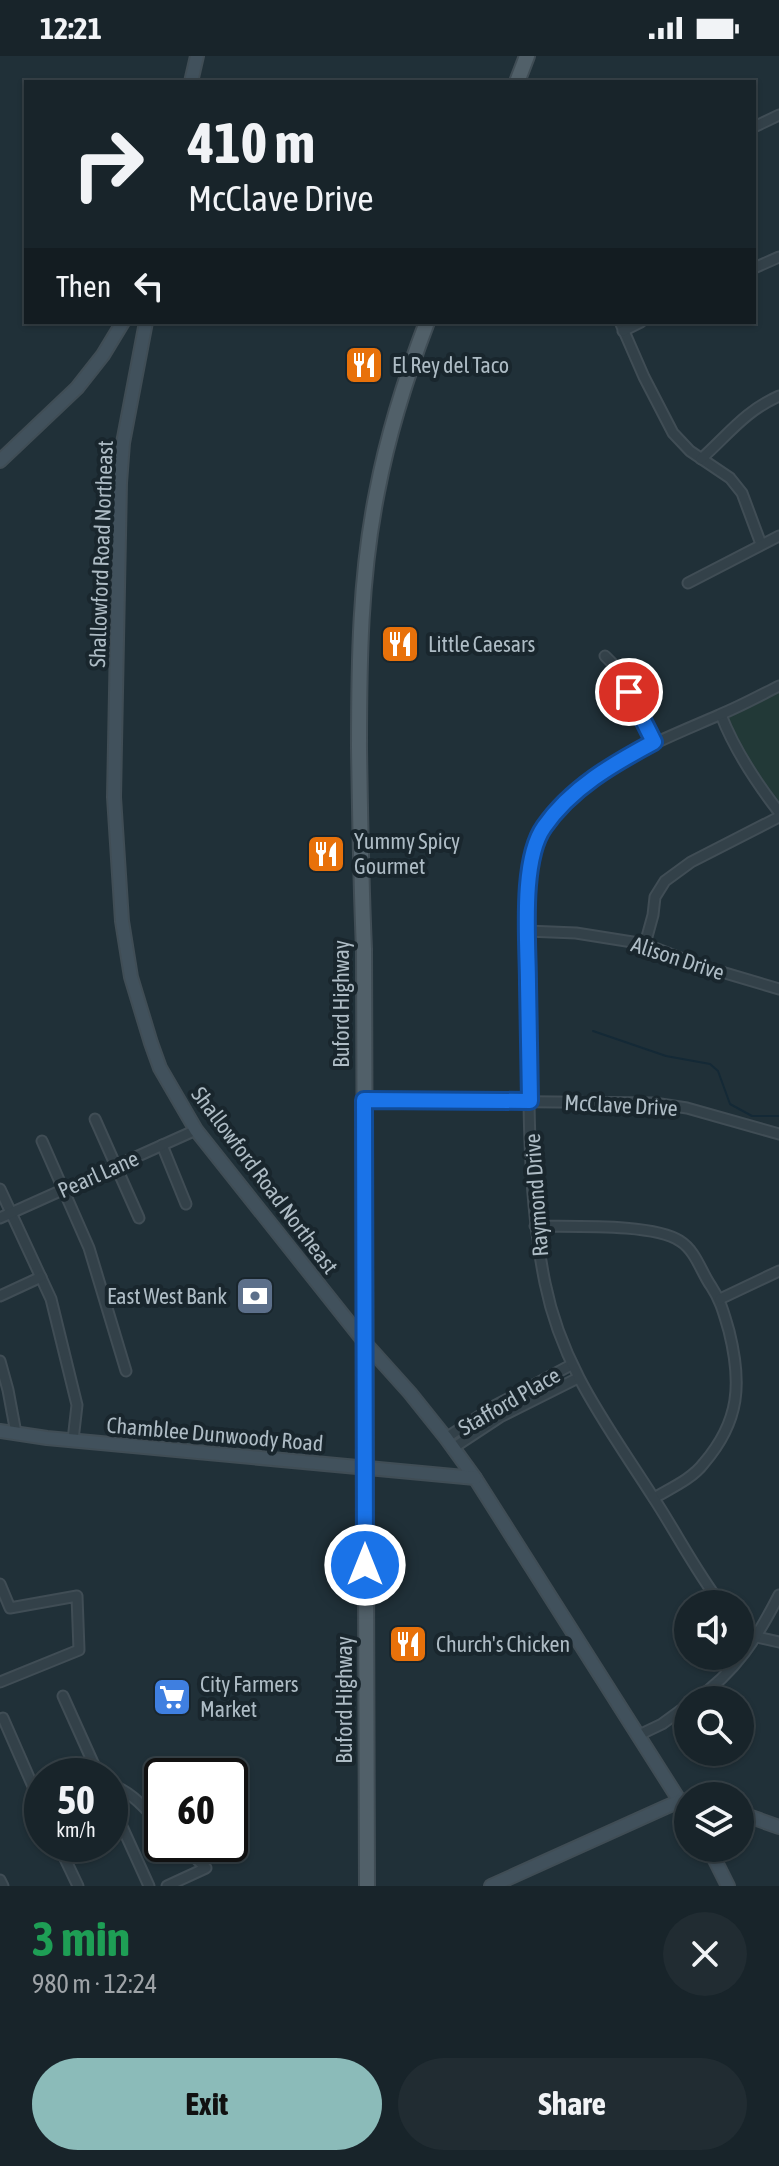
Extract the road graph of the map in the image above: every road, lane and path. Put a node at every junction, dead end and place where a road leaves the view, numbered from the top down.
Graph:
1 (197, 56) edge
2 (527, 56) edge
3 (191, 80) edge
4 (518, 80) edge
5 (779, 115) edge
6 (756, 126) edge
7 (779, 257) edge
8 (756, 267) edge
9 (122, 324) edge
10 (146, 324) edge
11 (426, 324) edge
12 (622, 326) edge
13 (779, 396) edge
14 (701, 459) junction
15 (0, 461) edge
16 (779, 536) edge
17 (761, 544) junction
18 (688, 583) dead end
19 (605, 656) dead end
20 (779, 686) edge
21 (721, 715) junction
22 (654, 742) junction
23 (779, 814) edge
24 (527, 931) junction
25 (645, 944) junction
26 (779, 989) edge
27 (364, 1100) junction
28 (530, 1101) junction
29 (95, 1119) dead end
30 (196, 1130) junction
31 (779, 1134) edge
32 (42, 1141) dead end
33 (162, 1145) junction
34 (116, 1166) junction
35 (0, 1189) edge
36 (64, 1190) junction
37 (186, 1204) dead end
38 (11, 1213) junction
39 (0, 1218) edge
40 (139, 1218) dead end
41 (535, 1226) junction
42 (779, 1271) edge
43 (41, 1277) junction
44 (0, 1296) edge
45 (720, 1299) junction
46 (366, 1344) junction
47 (0, 1361) edge
48 (571, 1365) junction
49 (126, 1371) dead end
50 (578, 1378) junction
51 (0, 1431) edge
52 (16, 1433) junction
53 (73, 1440) junction
54 (450, 1443) junction
55 (365, 1468) junction
56 (475, 1478) junction
57 (654, 1498) junction
58 (1, 1588) edge
59 (711, 1590) edge
60 (779, 1595) edge
61 (754, 1635) edge
62 (757, 1637) junction
63 (779, 1642) edge
64 (0, 1682) edge
65 (715, 1686) edge
66 (63, 1696) dead end
67 (674, 1715) edge
68 (3, 1718) dead end
69 (639, 1735) junction
70 (91, 1758) edge
71 (24, 1766) edge
72 (674, 1786) edge
73 (128, 1793) edge
74 (674, 1805) edge
75 (144, 1808) edge
76 (754, 1818) edge
77 (779, 1827) edge
78 (128, 1840) edge
79 (67, 1862) edge
80 (200, 1862) edge
81 (717, 1862) edge
82 (0, 1880) edge
83 (3, 1886) edge
84 (78, 1886) edge
85 (149, 1886) edge
86 (167, 1886) edge
87 (367, 1886) edge
88 (491, 1886) edge
89 (728, 1886) edge

1 - 3 street
2 - 4 main road
5 - 6 street
7 - 8 street
9 - 15 street
10 - 30 street, Shallowford Road Northeast
11 - 27 main road, Buford Highway
12 - 14 street
13 - 14 street
14 - 17 street
16 - 17 street
17 - 18 street
19 - 22 street
20 - 21 street, Raymond Drive
21 - 22 street, Raymond Drive
21 - 23 street
22 - 24 street, Raymond Drive
23 - 25 street
24 - 25 street, Alison Drive
24 - 28 street, Raymond Drive
25 - 26 street, Alison Drive
27 - 28 street, McClave Drive
27 - 46 main road, Buford Highway
28 - 31 street, McClave Drive
28 - 41 street, Raymond Drive
29 - 34 street
30 - 33 street, Pearl Lane
30 - 46 street, Shallowford Road Northeast
32 - 36 street
33 - 34 street, Pearl Lane
33 - 37 street
34 - 36 street, Pearl Lane
34 - 40 street
35 - 38 street
36 - 38 street, Pearl Lane
36 - 49 street
38 - 39 street, Pearl Lane
38 - 43 street
41 - 45 street
41 - 48 street, Raymond Drive
42 - 45 street
43 - 44 street
43 - 53 street
45 - 57 street
46 - 54 street, Shallowford Road Northeast
46 - 55 main road, Buford Highway
47 - 52 street
48 - 50 street, Raymond Drive
48 - 54 street, Stafford Place
50 - 54 street, Stafford Place
50 - 57 street, Raymond Drive
51 - 52 street, Chamblee Dunwoody Road
52 - 53 street, Chamblee Dunwoody Road
53 - 55 street, Chamblee Dunwoody Road
54 - 56 street, Shallowford Road Northeast
55 - 56 street, Chamblee Dunwoody Road
55 - 87 main road, Buford Highway
56 - 69 street, Shallowford Road Northeast
57 - 59 street, Raymond Drive
58 - 64 street
60 - 62 street
61 - 62 street
62 - 63 street
62 - 65 street
66 - 70 street
67 - 69 street
68 - 71 street
69 - 72 street, Shallowford Road Northeast
73 - 75 street
74 - 88 street
76 - 77 street
78 - 85 street
79 - 84 street
80 - 86 street
81 - 89 street
82 - 83 street

